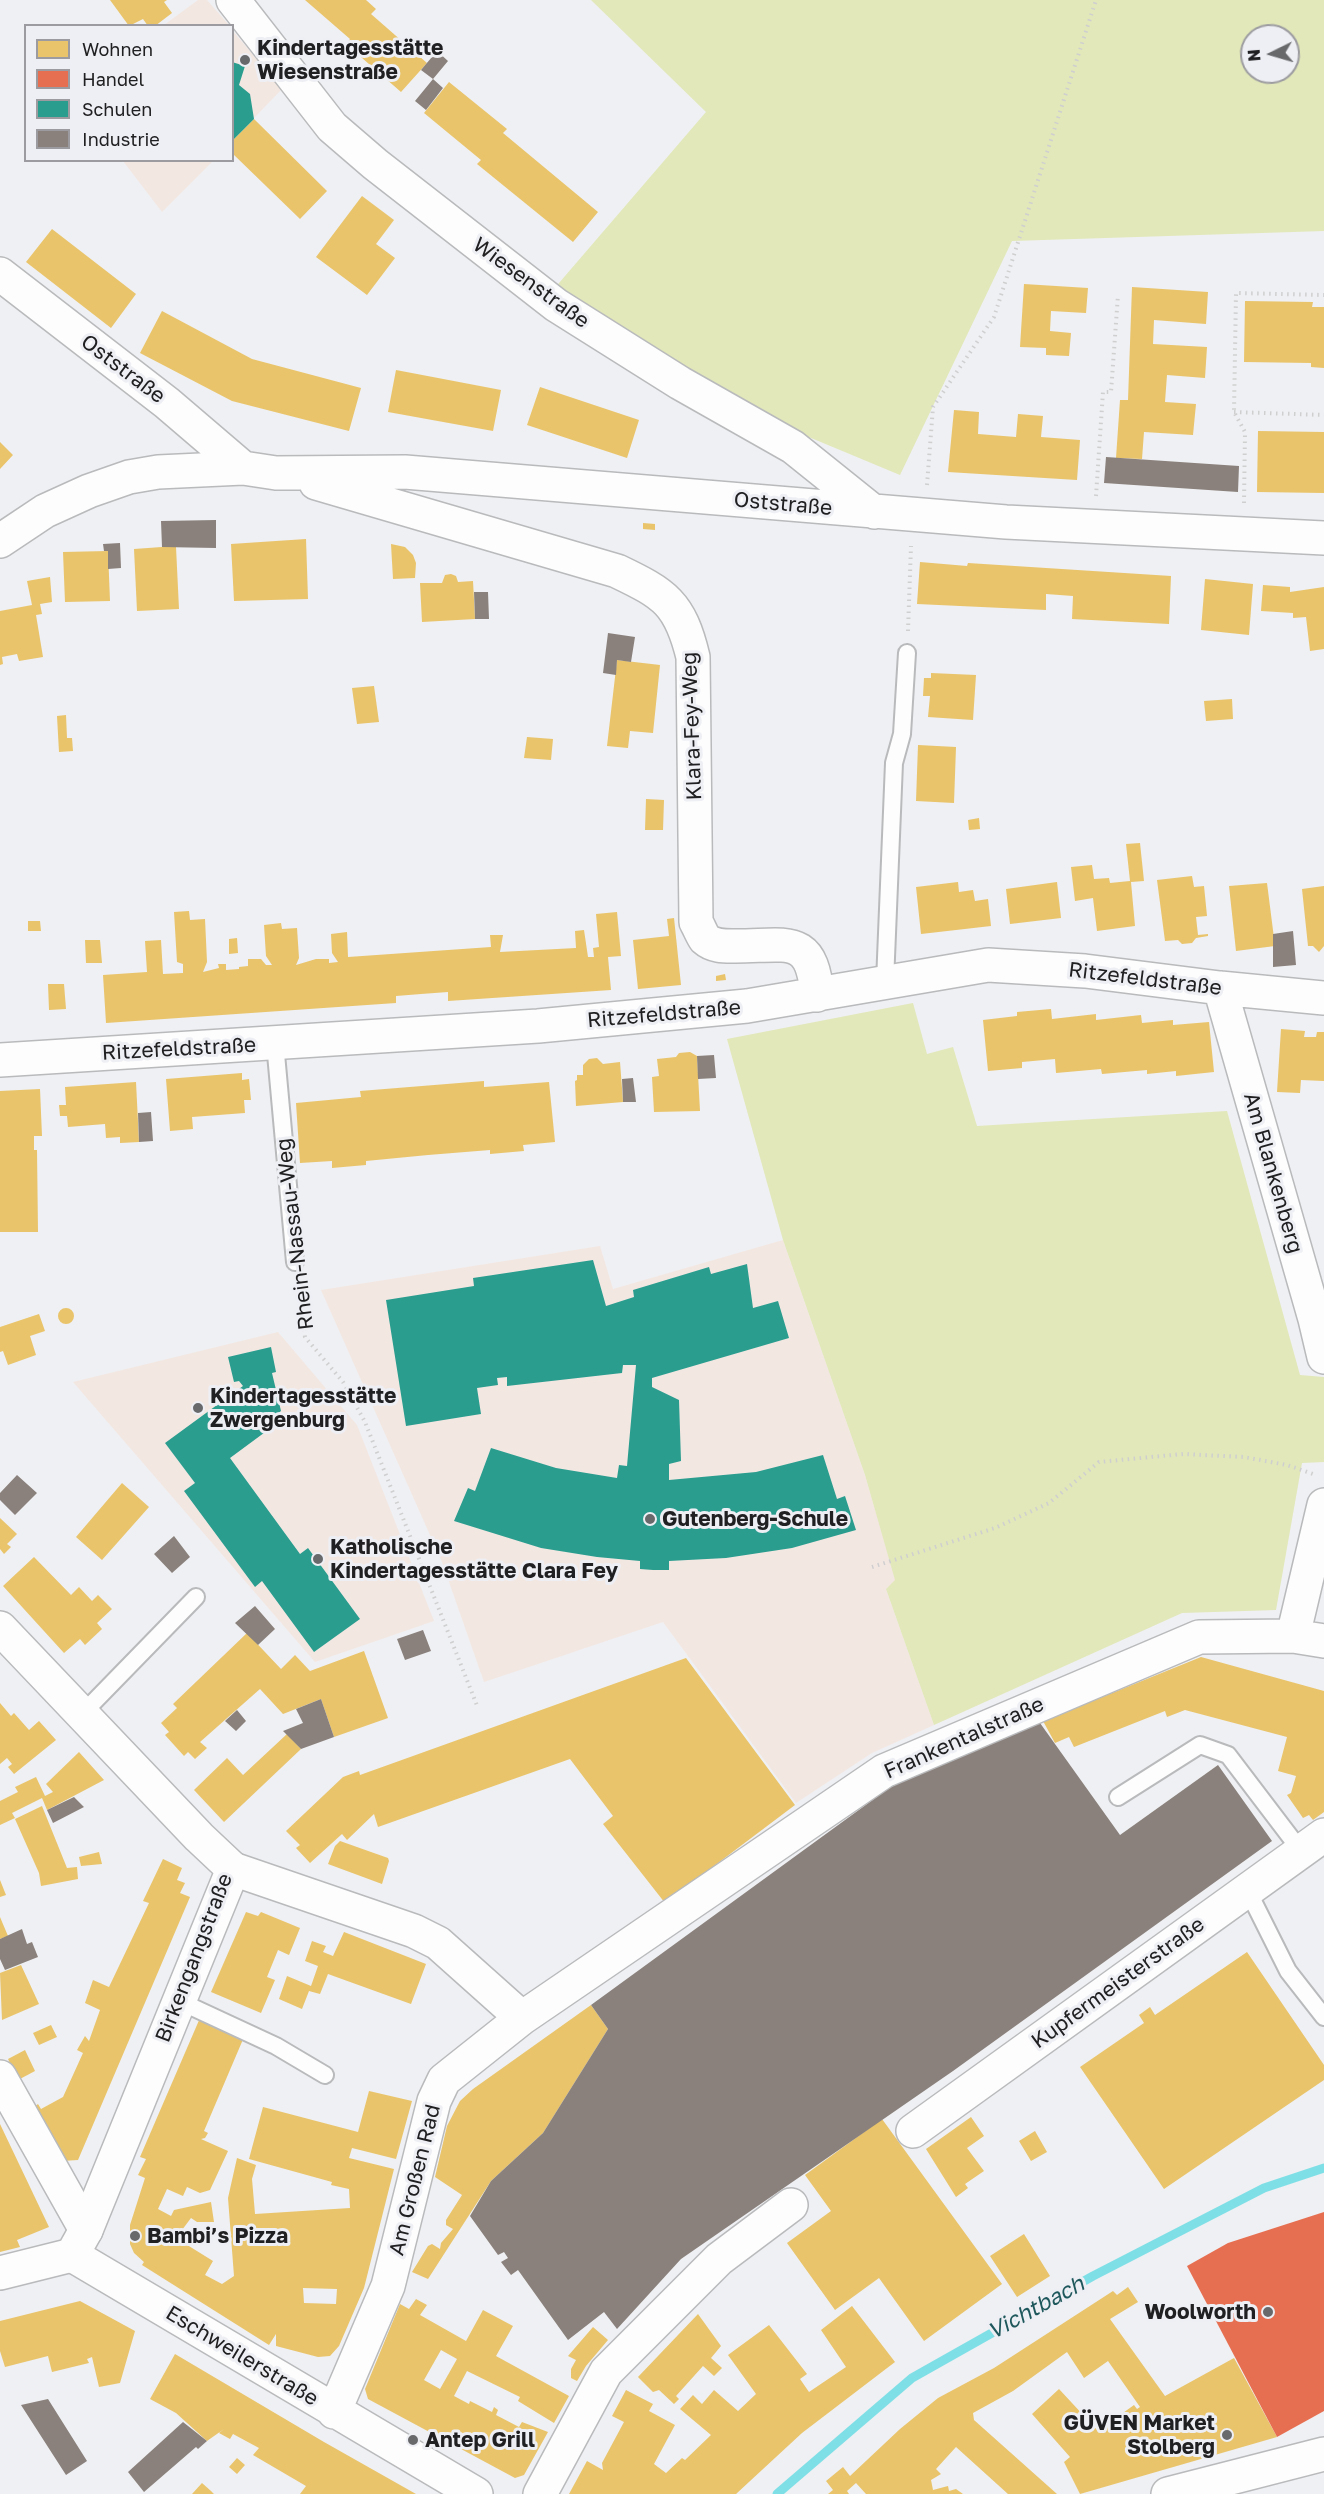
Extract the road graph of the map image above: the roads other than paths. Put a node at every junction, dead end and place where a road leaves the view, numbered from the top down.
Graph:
1 (233, 0) edge
2 (0, 274) edge
3 (243, 468) junction
4 (276, 473) junction
5 (874, 512) junction
6 (1324, 538) edge
7 (0, 541) edge
8 (907, 653) road end
9 (885, 982) junction
10 (1220, 988) junction
11 (817, 995) junction
12 (1324, 998) edge
13 (275, 1043) junction
14 (0, 1060) edge
15 (295, 1262) road end
16 (1324, 1358) edge
17 (1324, 1505) edge
18 (196, 1597) dead end
19 (0, 1628) edge
20 (1308, 1639) edge
21 (83, 1713) junction
22 (1118, 1797) dead end
23 (1313, 1843) edge
24 (233, 1869) junction
25 (1247, 1889) junction
26 (179, 2001) junction
27 (522, 2018) junction
28 (1324, 2018) edge
29 (325, 2075) dead end
30 (0, 2077) edge
31 (913, 2131) dead end
32 (791, 2205) dead end
33 (79, 2242) junction
34 (0, 2273) edge
35 (334, 2412) junction
36 (1323, 2458) edge
37 (476, 2494) edge
38 (540, 2494) edge
39 (1168, 2494) edge

1 - 5 street, Wiesenstraße
2 - 3 street, Oststraße
3 - 4 street, Oststraße
3 - 7 street, Oststraße
4 - 5 street, Oststraße
4 - 11 street, Klara-Fey-Weg
5 - 6 street, Oststraße
8 - 9 lane
9 - 10 street, Ritzefeldstraße
9 - 11 street, Ritzefeldstraße
10 - 12 street, Ritzefeldstraße
10 - 16 street, Am Blankenberg
11 - 13 street, Ritzefeldstraße
13 - 14 street, Ritzefeldstraße
13 - 15 lane, Rhein-Nassau-Weg
17 - 20 street
18 - 21 lane
19 - 21 street, Birkengangstraße
20 - 27 street, Frankentalstraße
21 - 24 street, Birkengangstraße
22 - 23 lane
23 - 25 street, Kupfermeisterstraße
24 - 26 street, Birkengangstraße
24 - 27 street
25 - 28 lane
25 - 31 street, Kupfermeisterstraße
26 - 29 lane
26 - 33 street, Birkengangstraße
27 - 35 street, Am Großen Rad
30 - 33 street
32 - 38 street
33 - 34 street
33 - 35 street, Eschweilerstraße
35 - 37 street, Eschweilerstraße
36 - 39 street

